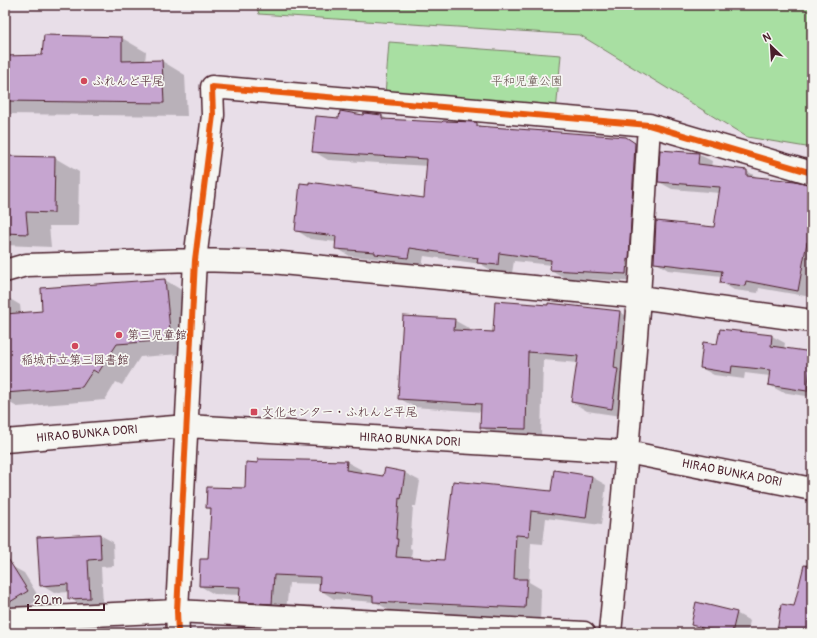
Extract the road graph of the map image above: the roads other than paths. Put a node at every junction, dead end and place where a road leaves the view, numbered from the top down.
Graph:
1 (649, 125) junction
2 (812, 174) edge
3 (195, 260) junction
4 (5, 271) edge
5 (639, 297) junction
6 (812, 321) edge
7 (187, 426) junction
8 (5, 441) edge
9 (627, 452) junction
10 (812, 489) edge
11 (177, 611) junction
12 (5, 622) edge
13 (178, 633) edge
14 (584, 633) edge
15 (610, 633) edge

1 - 2 street
1 - 3 street
1 - 5 street
3 - 4 street
3 - 5 street
3 - 7 street
5 - 6 street
5 - 9 street
7 - 8 street, HIRAO BUNKA DORI
7 - 9 street, HIRAO BUNKA DORI
7 - 11 street
9 - 10 street, HIRAO BUNKA DORI
9 - 15 street
11 - 12 street
11 - 13 street
11 - 14 street

